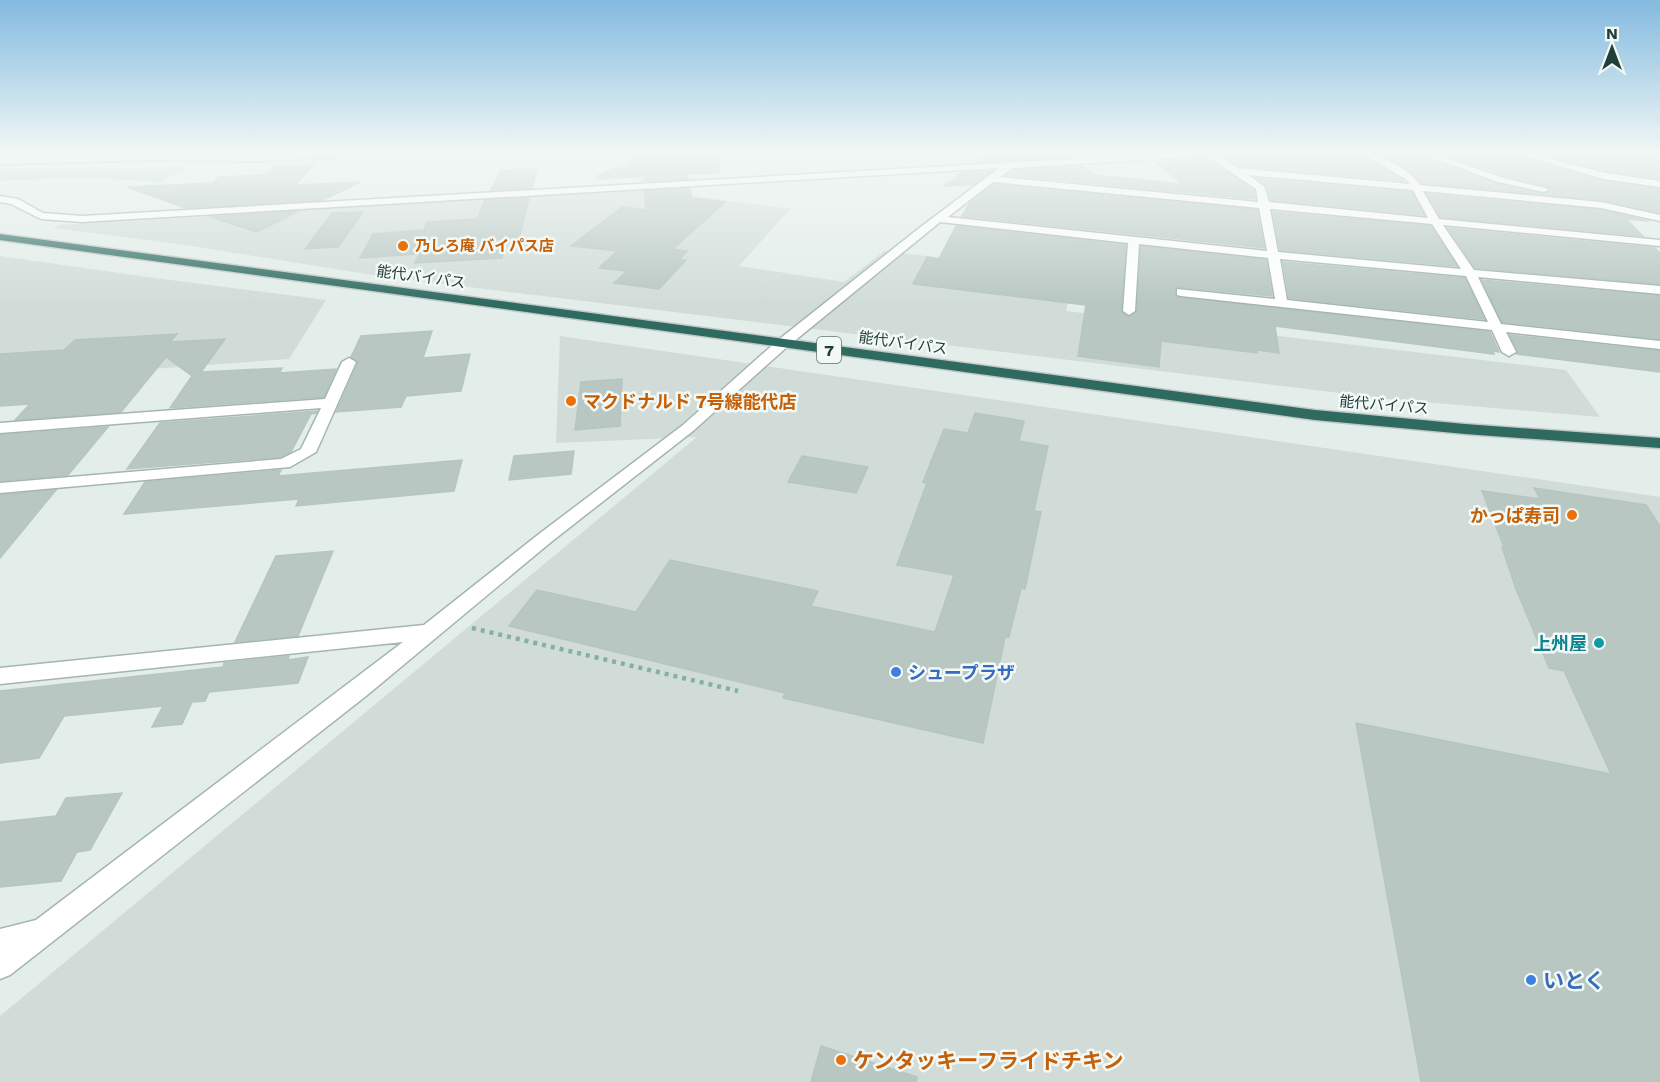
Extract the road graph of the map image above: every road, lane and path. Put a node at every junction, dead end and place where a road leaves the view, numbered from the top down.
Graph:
1 (18, 203) edge
2 (353, 203) edge
3 (960, 203) edge
4 (1240, 203) edge
5 (1426, 203) edge
6 (1586, 203) edge
7 (1618, 203) edge
8 (1265, 206) junction
9 (1660, 212) edge
10 (1660, 218) edge
11 (940, 219) junction
12 (1436, 222) junction
13 (0, 237) edge
14 (1134, 240) junction
15 (1660, 243) edge
16 (1273, 255) junction
17 (1469, 271) junction
18 (1660, 290) edge
19 (1181, 292) dead end
20 (1282, 304) junction
21 (1129, 311) dead end
22 (1494, 327) junction
23 (782, 344) junction
24 (1660, 345) edge
25 (1509, 352) dead end
26 (349, 362) dead end
27 (329, 403) junction
28 (0, 428) edge
29 (1660, 443) edge
30 (0, 488) edge
31 (465, 626) dead end
32 (430, 632) junction
33 (0, 676) edge
34 (738, 691) dead end
35 (44, 932) junction
36 (0, 942) edge
37 (0, 965) edge

1 - 2 street
3 - 11 street
4 - 8 street
5 - 12 street
6 - 10 street
7 - 9 street
8 - 12 street
8 - 16 street
11 - 14 street
11 - 23 street
12 - 15 street
12 - 17 street
13 - 23 highway, 能代バイパス / 7
14 - 16 street
14 - 21 street
16 - 17 street
16 - 20 street
17 - 18 street
17 - 22 street
19 - 20 street
20 - 22 street
22 - 24 street
22 - 25 street
23 - 29 highway, 能代バイパス / 7
23 - 32 street
26 - 27 street
27 - 28 street
27 - 30 street
31 - 34 path
32 - 33 street
32 - 35 street
35 - 36 street
35 - 37 street

